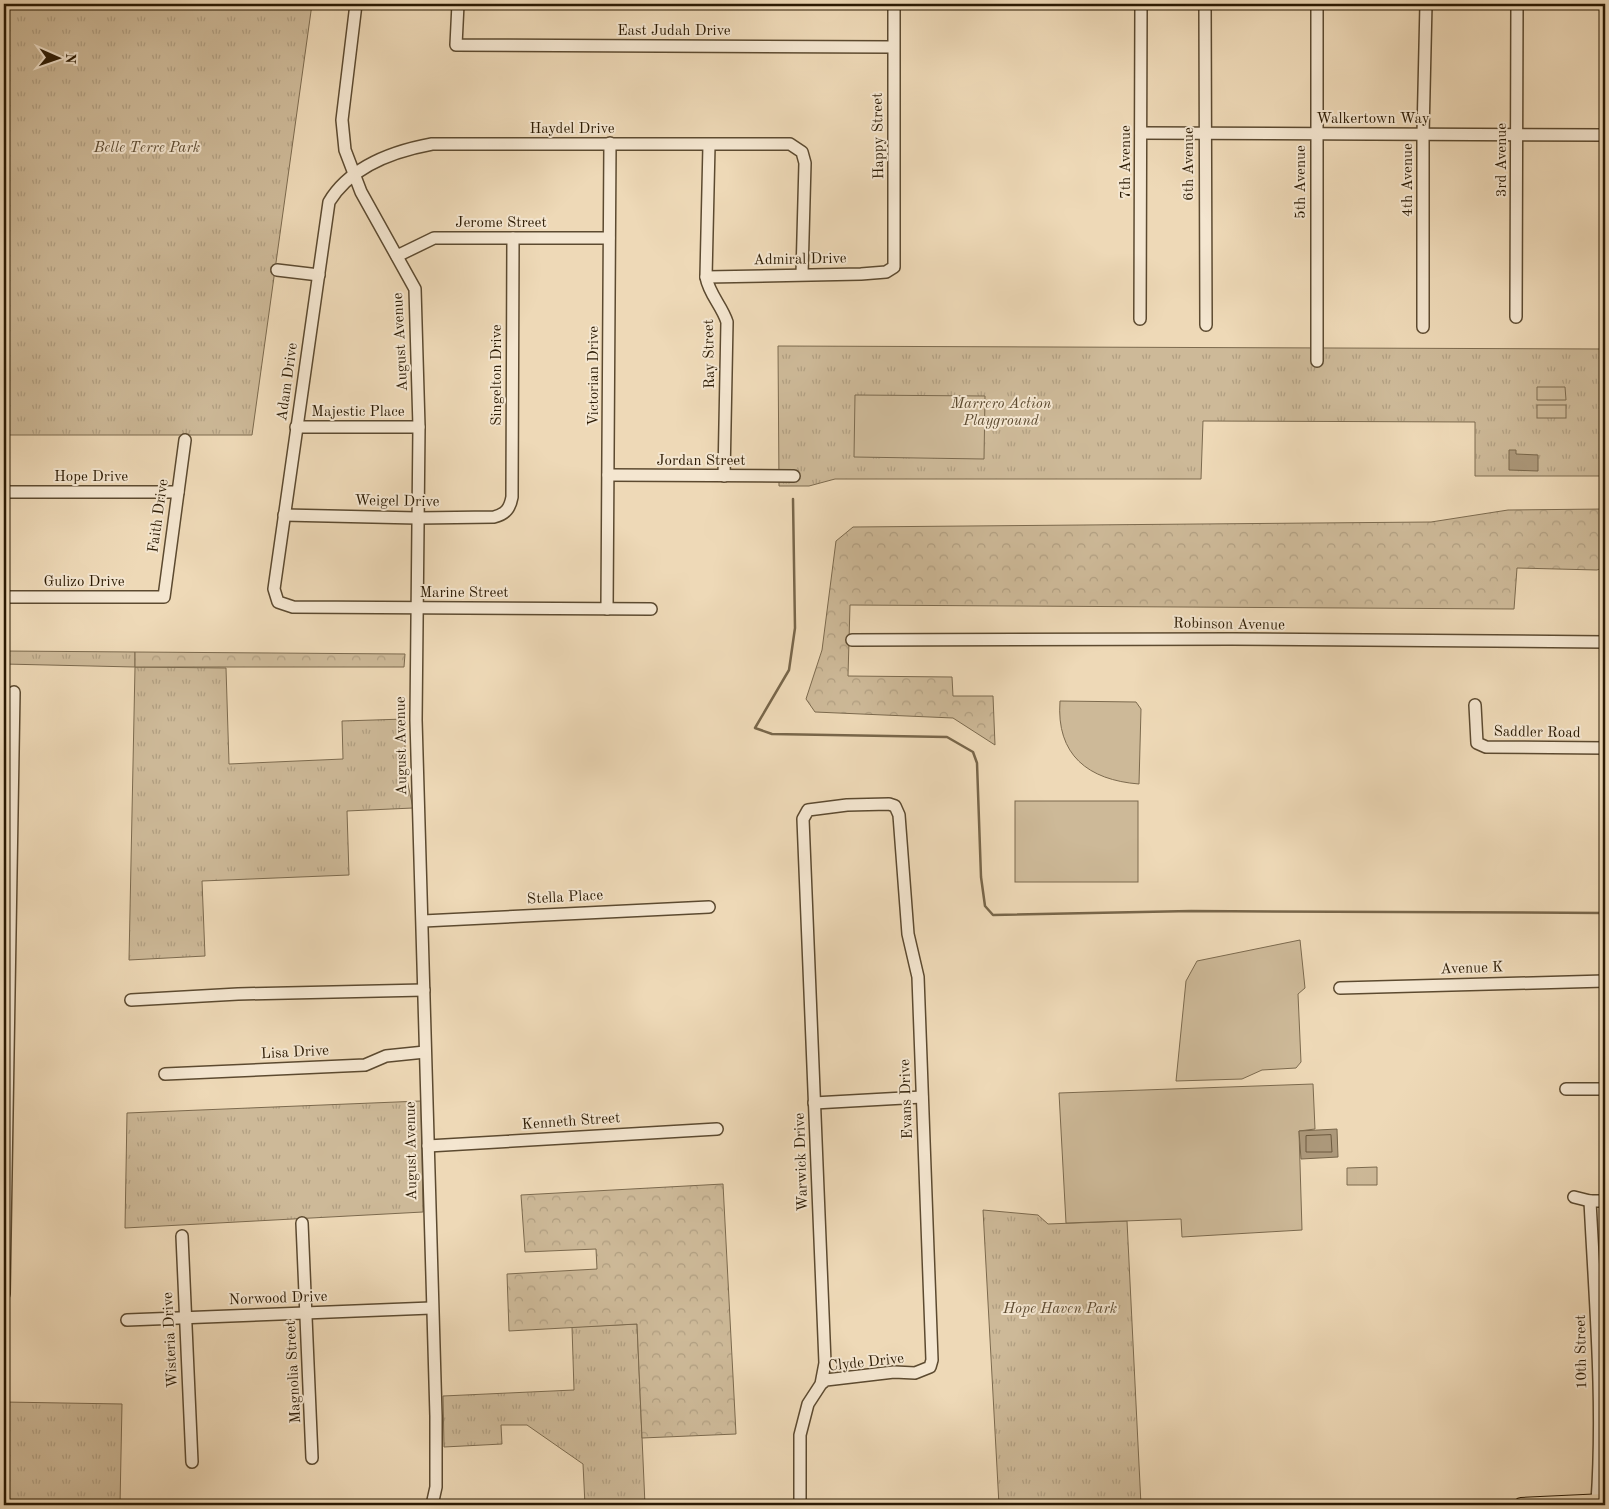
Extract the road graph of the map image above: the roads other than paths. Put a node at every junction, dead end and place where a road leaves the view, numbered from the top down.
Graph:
1 (356, 4) edge
2 (458, 4) edge
3 (894, 4) edge
4 (1141, 4) edge
5 (1205, 4) edge
6 (1317, 4) edge
7 (1426, 4) edge
8 (1517, 4) edge
9 (893, 46) junction
10 (1204, 132) junction
11 (1142, 133) junction
12 (1316, 134) junction
13 (1423, 134) junction
14 (1517, 134) junction
15 (1605, 135) edge
16 (610, 143) junction
17 (709, 145) junction
18 (354, 175) junction
19 (512, 238) junction
20 (609, 238) junction
21 (397, 256) junction
22 (894, 267) joint
23 (277, 270) dead end
24 (802, 274) junction
25 (319, 275) junction
26 (706, 277) junction
27 (1516, 317) dead end
28 (1140, 320) dead end
29 (1206, 324) dead end
30 (1423, 327) dead end
31 (1317, 361) dead end
32 (296, 427) junction
33 (420, 427) junction
34 (185, 440) dead end
35 (608, 475) junction
36 (724, 476) junction
37 (794, 476) dead end
38 (4, 492) edge
39 (178, 492) junction
40 (507, 511) joint
41 (284, 515) junction
42 (417, 518) junction
43 (4, 597) edge
44 (164, 597) joint
45 (278, 602) joint
46 (418, 608) junction
47 (607, 609) junction
48 (651, 609) dead end
49 (852, 640) dead end
50 (1605, 642) edge
51 (14, 692) dead end
52 (1475, 705) dead end
53 (1605, 748) edge
54 (805, 813) joint
55 (709, 907) dead end
56 (422, 921) junction
57 (1605, 981) edge
58 (1340, 988) dead end
59 (424, 990) junction
60 (132, 1000) dead end
61 (425, 1052) junction
62 (165, 1074) dead end
63 (1605, 1088) edge
64 (1566, 1089) dead end
65 (922, 1097) junction
66 (814, 1103) junction
67 (717, 1129) dead end
68 (428, 1146) junction
69 (1574, 1198) dead end
70 (1590, 1201) junction
71 (1605, 1201) edge
72 (302, 1223) dead end
73 (182, 1236) dead end
74 (4, 1294) edge
75 (431, 1308) junction
76 (1600, 1308) edge
77 (306, 1313) junction
78 (185, 1318) junction
79 (127, 1320) dead end
80 (915, 1373) joint
81 (821, 1384) junction
82 (312, 1458) dead end
83 (192, 1462) dead end
84 (1600, 1503) edge
85 (432, 1505) edge
86 (800, 1505) edge
87 (1521, 1505) edge

1 - 18 street, August Avenue
2 - 9 street, East Judah Drive
3 - 9 street, Happy Street
4 - 11 street, 7th Avenue
5 - 10 street, 6th Avenue
6 - 12 street, 5th Avenue
7 - 13 street, 4th Avenue
8 - 14 street, 3rd Avenue
9 - 22 street, Happy Street
10 - 11 street, Walkertown Way
10 - 12 street, Walkertown Way
10 - 29 street, 6th Avenue
11 - 28 street, 7th Avenue
12 - 13 street, Walkertown Way
12 - 31 street, 5th Avenue
13 - 14 street, Walkertown Way
13 - 30 street, 4th Avenue
14 - 15 street, Walkertown Way
14 - 27 street, 3rd Avenue
16 - 17 street, Haydel Drive
16 - 18 street, Haydel Drive
16 - 20 street, Victorian Drive
17 - 24 street, Haydel Drive
17 - 26 street, Ray Street
18 - 21 street, August Avenue
18 - 25 street, Adam Drive
19 - 20 street, Jerome Street
19 - 21 street, Jerome Street
19 - 40 street, Singelton Drive
20 - 35 street, Victorian Drive
21 - 33 street, August Avenue
22 - 24 street, Admiral Drive
23 - 25 street
24 - 26 street, Admiral Drive
25 - 32 street, Adam Drive
26 - 36 street, Ray Street
32 - 33 street, Majestic Place
32 - 41 street, Adam Drive
33 - 42 street, August Avenue
34 - 39 street, Faith Drive
35 - 36 street, Jordan Street
35 - 47 street, Victorian Drive
36 - 37 street, Jordan Street
38 - 39 street, Hope Drive
39 - 44 street, Faith Drive
40 - 42 street, Weigel Drive
41 - 42 street, Weigel Drive
41 - 45 street, Adam Drive
42 - 46 street, August Avenue
43 - 44 street, Gulizo Drive
45 - 46 street, Marine Street
46 - 47 street, Marine Street
46 - 56 street, August Avenue
47 - 48 street, Marine Street
49 - 50 street, Robinson Avenue
51 - 74 street
52 - 53 street, Saddler Road
54 - 65 street, Evans Drive
54 - 66 street, Warwick Drive
55 - 56 street, Stella Place
56 - 59 street, August Avenue
57 - 58 street, Avenue K
59 - 60 street
59 - 61 street, August Avenue
61 - 62 street, Lisa Drive
61 - 68 street, August Avenue
63 - 64 street
65 - 66 street
65 - 80 street, Evans Drive
66 - 81 street, Warwick Drive
67 - 68 street, Kenneth Street
68 - 75 street, August Avenue
69 - 70 street
70 - 71 street
70 - 76 street, 10th Street
72 - 77 street, Magnolia Street
73 - 78 street, Wisteria Drive
75 - 77 street, Norwood Drive
75 - 85 street, August Avenue
76 - 84 street, 10th Street
77 - 78 street, Norwood Drive
77 - 82 street, Magnolia Street
78 - 79 street, Norwood Drive
78 - 83 street, Wisteria Drive
80 - 81 street, Clyde Drive
81 - 86 street, Warwick Drive
84 - 87 main road

